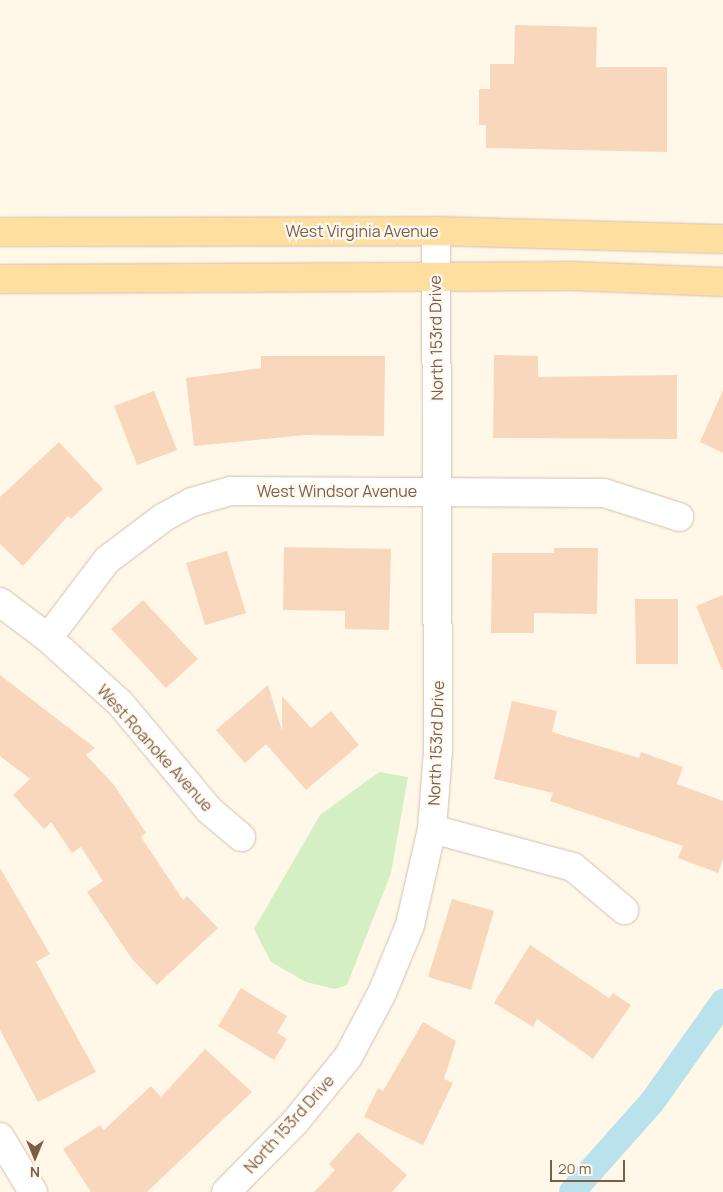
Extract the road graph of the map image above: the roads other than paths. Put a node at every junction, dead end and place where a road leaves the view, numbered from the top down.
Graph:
1 (436, 231) junction
2 (0, 232) edge
3 (723, 239) edge
4 (436, 275) junction
5 (0, 279) edge
6 (723, 282) edge
7 (438, 490) junction
8 (680, 517) dead end
9 (0, 602) edge
10 (48, 638) junction
11 (432, 829) junction
12 (241, 837) dead end
13 (624, 910) dead end
14 (0, 1137) edge
15 (33, 1192) edge
16 (226, 1192) edge

1 - 2 main road, West Virginia Avenue
1 - 3 main road, West Virginia Avenue
1 - 4 street, North 153rd Drive
4 - 5 main road
4 - 6 main road
4 - 7 street, North 153rd Drive
7 - 8 street, West Windsor Avenue
7 - 10 street, West Windsor Avenue
7 - 11 street, North 153rd Drive
9 - 10 street, West Roanoke Avenue
10 - 12 street, West Roanoke Avenue
11 - 13 street
11 - 16 street, North 153rd Drive
14 - 15 street

